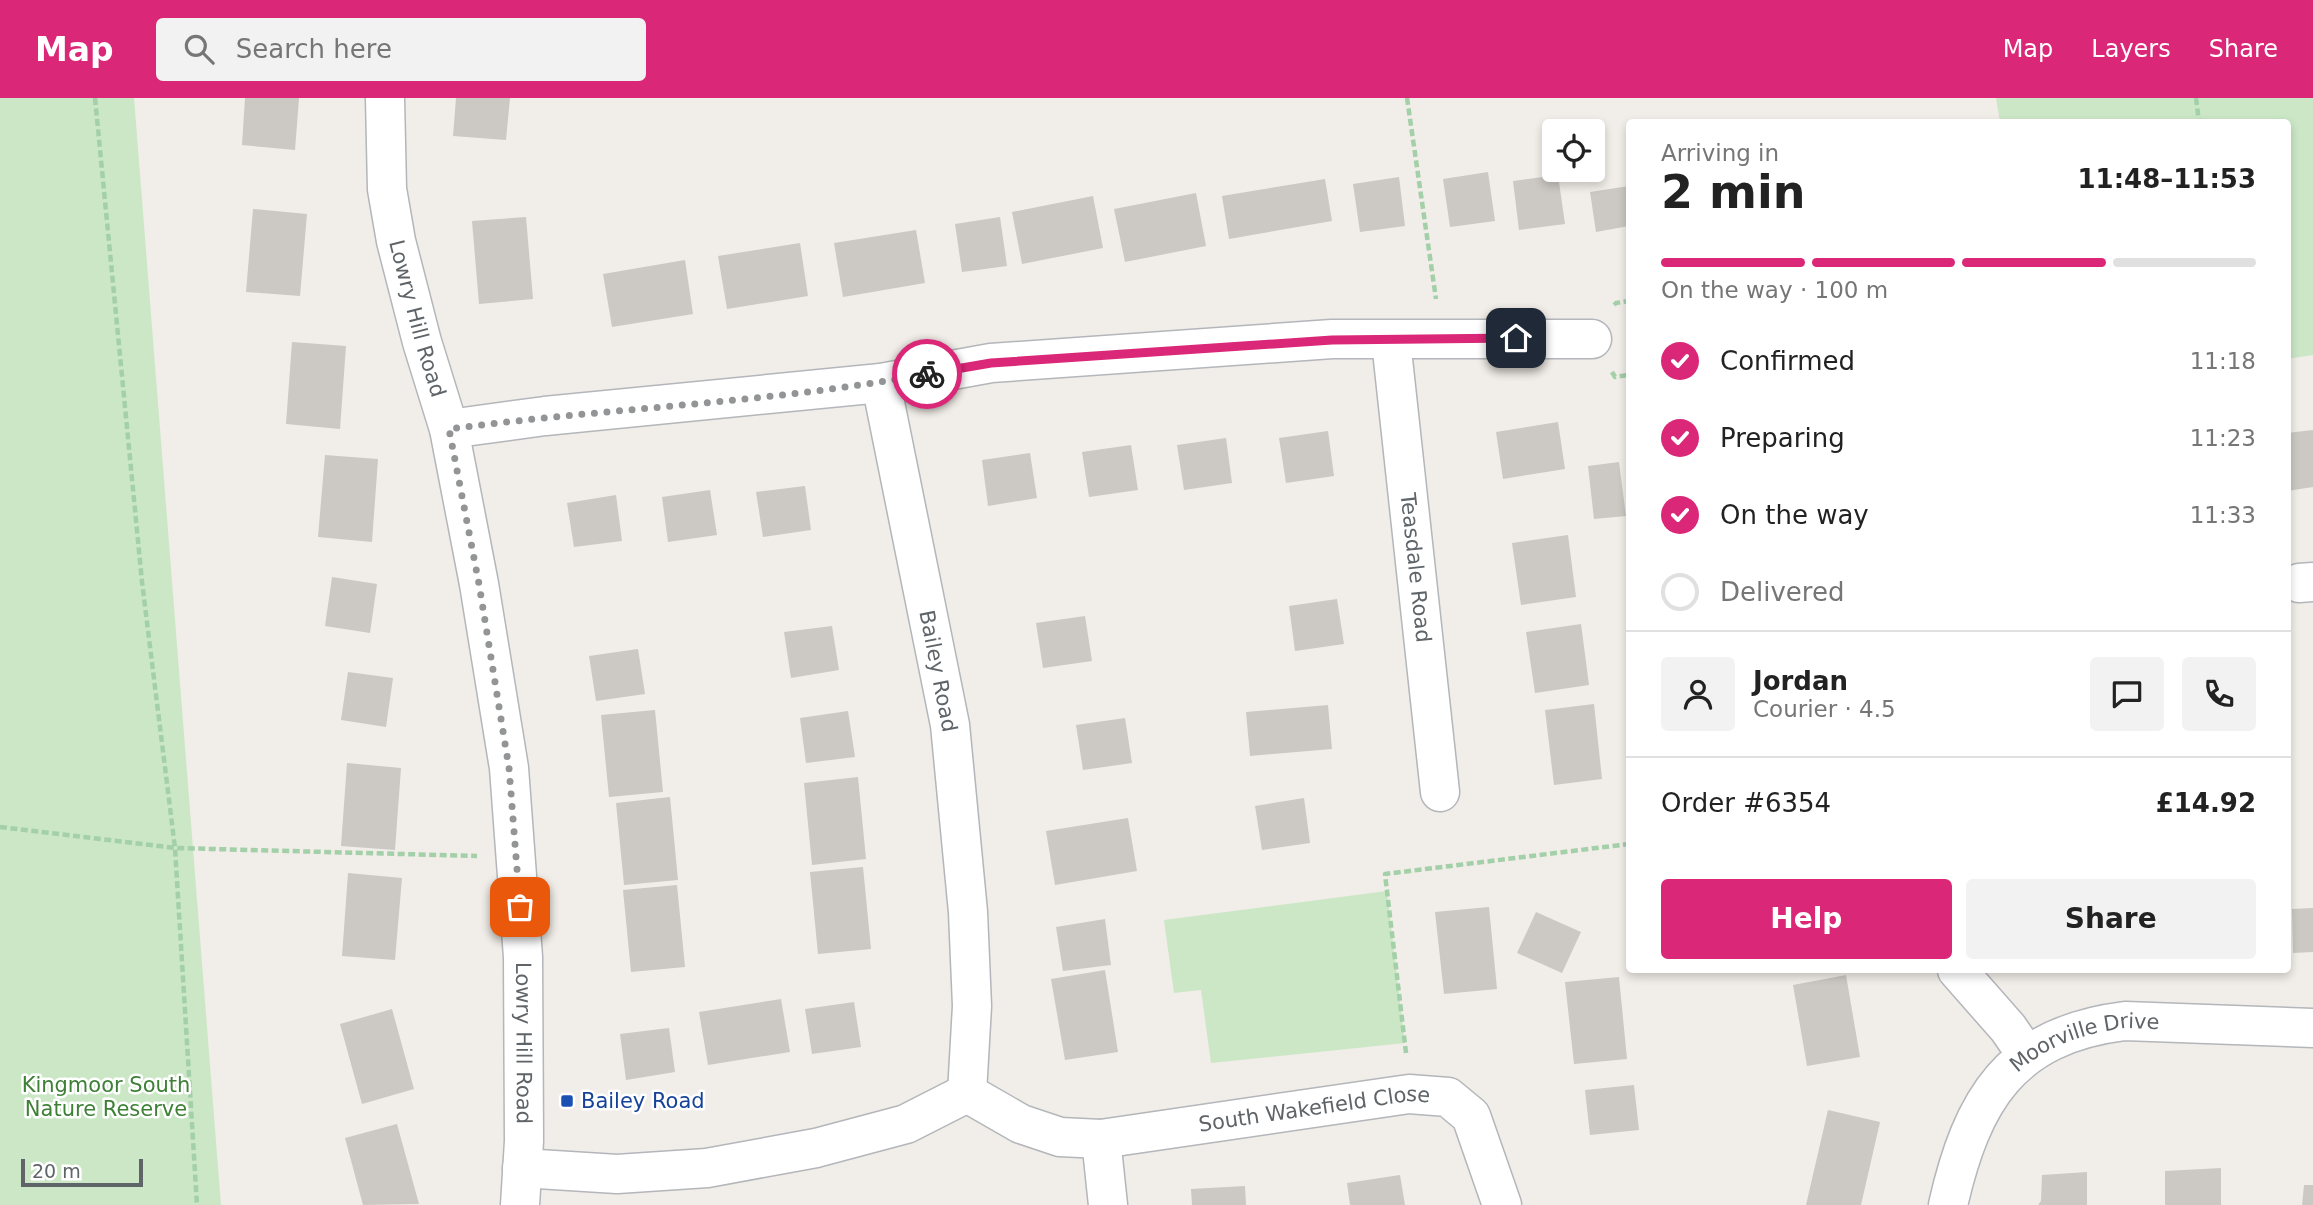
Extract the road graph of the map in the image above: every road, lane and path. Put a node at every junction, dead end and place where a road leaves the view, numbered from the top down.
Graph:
1 (95, 98) edge
2 (385, 98) edge
3 (1408, 98) edge
4 (2196, 98) edge
5 (2199, 119) edge
6 (1441, 338) junction
7 (1592, 339) dead end
8 (1391, 341) junction
9 (881, 383) junction
10 (449, 429) junction
11 (1440, 792) dead end
12 (0, 827) edge
13 (1626, 844) edge
14 (175, 848) junction
15 (517, 856) junction
16 (1960, 973) edge
17 (2313, 1027) edge
18 (2026, 1054) junction
19 (967, 1093) junction
20 (1409, 1094) junction
21 (1101, 1139) junction
22 (522, 1168) junction
23 (197, 1205) edge
24 (520, 1205) edge
25 (1108, 1205) edge
26 (1502, 1205) edge
27 (1948, 1205) edge

1 - 14 path
2 - 10 street, Lowry Hill Road
3 - 6 path
4 - 5 path
6 - 7 street
6 - 8 street
8 - 9 street
8 - 11 street, Teasdale Road
9 - 10 street
9 - 19 street, Bailey Road
10 - 15 street, Lowry Hill Road
12 - 14 path
13 - 20 path
14 - 15 path
14 - 23 path
15 - 22 street, Lowry Hill Road
16 - 18 street
17 - 18 street, Moorville Drive
18 - 27 street, Moorville Drive
19 - 21 street, South Wakefield Close
19 - 22 street
20 - 21 street, South Wakefield Close
20 - 26 street, South Wakefield Close
21 - 25 street
22 - 24 street, Lowry Hill Road

